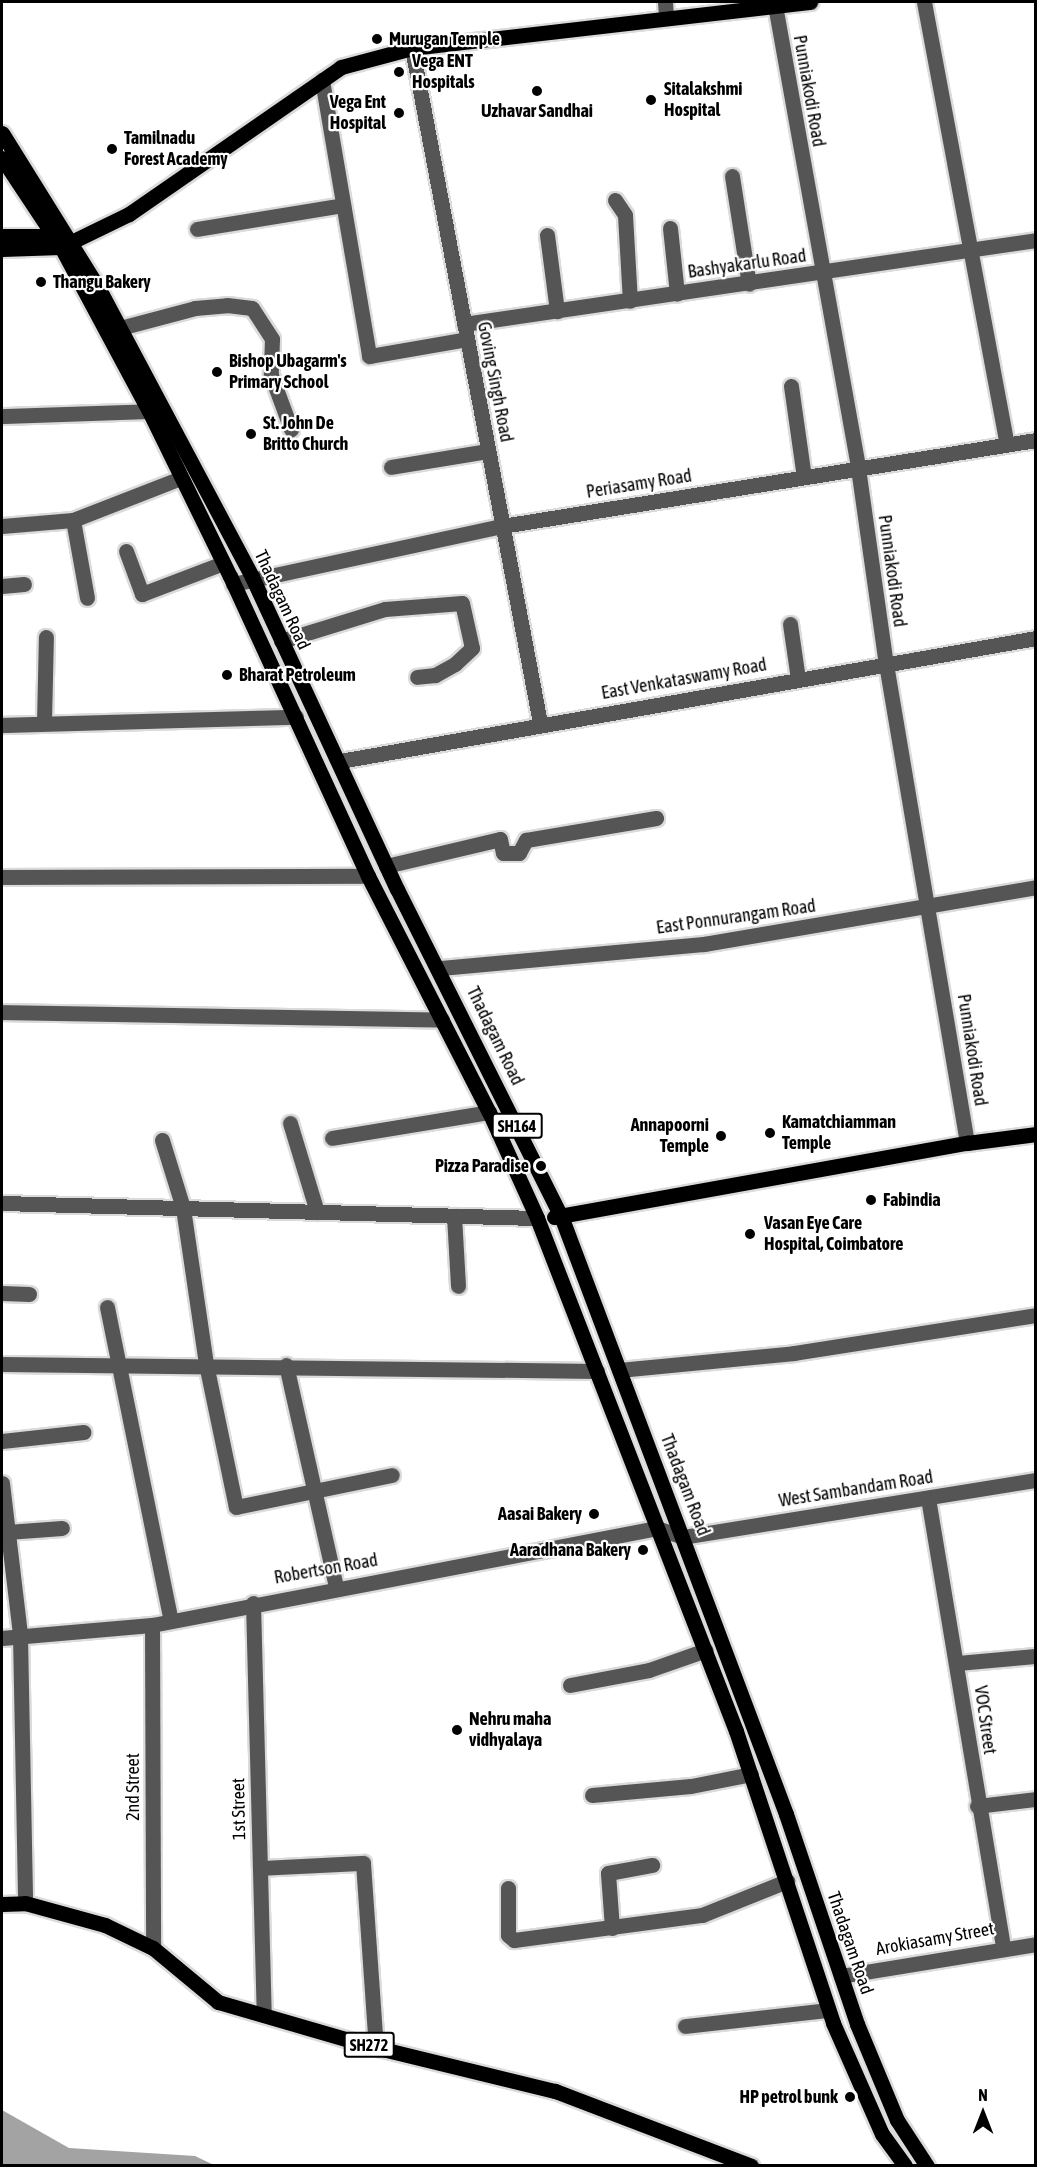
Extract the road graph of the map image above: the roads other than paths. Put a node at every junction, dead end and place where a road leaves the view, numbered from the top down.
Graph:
1 (665, 2) edge
2 (810, 2) edge
3 (924, 2) edge
4 (774, 5) junction
5 (666, 18) junction
6 (412, 48) junction
7 (322, 80) junction
8 (2, 133) edge
9 (2, 158) edge
10 (732, 176) dead end
11 (615, 200) dead end
12 (343, 205) junction
13 (670, 228) dead end
14 (197, 229) dead end
15 (52, 234) junction
16 (547, 235) dead end
17 (2, 236) edge
18 (1035, 240) edge
19 (66, 245) junction
20 (22, 248) junction
21 (2, 249) edge
22 (971, 250) junction
23 (821, 274) junction
24 (78, 279) junction
25 (749, 284) junction
26 (677, 294) junction
27 (630, 301) junction
28 (557, 311) junction
29 (120, 328) junction
30 (465, 332) junction
31 (791, 386) dead end
32 (148, 411) junction
33 (2, 416) edge
34 (291, 429) dead end
35 (1035, 440) edge
36 (1007, 444) junction
37 (488, 452) junction
38 (391, 467) dead end
39 (858, 468) junction
40 (804, 477) junction
41 (182, 478) junction
42 (73, 520) junction
43 (2, 526) edge
44 (502, 526) junction
45 (126, 551) dead end
46 (223, 563) junction
47 (252, 577) junction
48 (24, 584) dead end
49 (233, 584) junction
50 (2, 586) edge
51 (87, 598) dead end
52 (790, 624) dead end
53 (46, 637) dead end
54 (1035, 638) edge
55 (281, 641) junction
56 (886, 664) junction
57 (417, 677) dead end
58 (798, 679) junction
59 (296, 717) junction
60 (44, 722) junction
61 (540, 723) junction
62 (2, 725) edge
63 (340, 761) junction
64 (656, 818) dead end
65 (386, 866) junction
66 (368, 876) junction
67 (2, 878) edge
68 (1035, 887) edge
69 (930, 908) junction
70 (440, 968) junction
71 (2, 1012) edge
72 (442, 1020) junction
73 (489, 1112) junction
74 (290, 1123) dead end
75 (1035, 1134) edge
76 (332, 1138) dead end
77 (162, 1140) dead end
78 (967, 1143) junction
79 (2, 1203) edge
80 (183, 1208) junction
81 (317, 1212) junction
82 (454, 1216) junction
83 (561, 1216) junction
84 (537, 1218) junction
85 (458, 1286) dead end
86 (2, 1293) edge
87 (29, 1294) dead end
88 (107, 1307) dead end
89 (1035, 1316) edge
90 (2, 1364) edge
91 (117, 1364) junction
92 (206, 1364) junction
93 (286, 1365) junction
94 (619, 1370) junction
95 (597, 1371) junction
96 (84, 1432) dead end
97 (2, 1441) edge
98 (392, 1475) dead end
99 (1035, 1480) edge
100 (2, 1483) edge
101 (314, 1492) junction
102 (928, 1498) junction
103 (62, 1528) dead end
104 (657, 1528) junction
105 (7, 1532) junction
106 (683, 1537) junction
107 (336, 1587) junction
108 (253, 1603) junction
109 (171, 1621) junction
110 (152, 1625) junction
111 (20, 1635) junction
112 (2, 1638) edge
113 (706, 1650) junction
114 (1035, 1656) edge
115 (957, 1663) junction
116 (570, 1685) dead end
117 (751, 1774) junction
118 (592, 1795) dead end
119 (1035, 1799) edge
120 (977, 1806) junction
121 (652, 1865) dead end
122 (260, 1868) junction
123 (787, 1881) junction
124 (508, 1888) dead end
125 (25, 1903) junction
126 (2, 1904) edge
127 (612, 1928) junction
128 (1035, 1944) edge
129 (1003, 1947) junction
130 (153, 1948) junction
131 (841, 1976) junction
132 (828, 2010) junction
133 (264, 2015) junction
134 (685, 2026) dead end
135 (376, 2047) junction
136 (751, 2166) edge
137 (905, 2166) edge
138 (927, 2166) edge

1 - 5 street
2 - 4 main road
3 - 22 street
4 - 5 main road
4 - 23 street, Punniakodi Road
5 - 6 main road
6 - 7 main road
6 - 30 street, Goving Singh Road
7 - 12 street
7 - 19 main road
8 - 19 main road, Thadagam Road / SH164
9 - 15 main road, Thadagam Road / SH164
10 - 25 street
11 - 27 street
12 - 14 street
12 - 30 street, Bashyakarlu Road
13 - 26 street
15 - 17 main road
15 - 19 main road, Thadagam Road / SH164
16 - 28 street
18 - 22 street, Bashyakarlu Road
19 - 20 main road
19 - 24 main road, Thadagam Road / SH164
19 - 29 main road, Thadagam Road / SH164
20 - 21 main road
20 - 24 main road
22 - 23 street, Bashyakarlu Road
22 - 36 street
23 - 25 street, Bashyakarlu Road
23 - 39 street, Punniakodi Road
24 - 32 main road, Thadagam Road / SH164
25 - 26 street, Bashyakarlu Road
26 - 27 street, Bashyakarlu Road
27 - 28 street, Bashyakarlu Road
28 - 30 street, Bashyakarlu Road
29 - 34 street
29 - 47 main road, Thadagam Road / SH164
30 - 37 street, Goving Singh Road
31 - 40 street
32 - 33 street
32 - 41 main road, Thadagam Road / SH164
35 - 36 street, Periasamy Road
36 - 39 street, Periasamy Road
37 - 38 street
37 - 44 street, Goving Singh Road
39 - 40 street, Periasamy Road
39 - 56 street, Punniakodi Road
40 - 44 street, Periasamy Road
41 - 42 street
41 - 46 main road, Thadagam Road / SH164
42 - 43 street
42 - 51 street
44 - 47 street, Periasamy Road
44 - 61 street, Goving Singh Road
45 - 46 street
46 - 49 main road, Thadagam Road / SH164
47 - 49 street, Periasamy Road
47 - 55 main road, Thadagam Road / SH164
48 - 50 street
49 - 59 main road, Thadagam Road / SH164
52 - 58 street
53 - 60 street
54 - 56 street, East Venkataswamy Road
55 - 57 street
55 - 63 main road, Thadagam Road / SH164
56 - 58 street, East Venkataswamy Road
56 - 69 street, Punniakodi Road
58 - 61 street, East Venkataswamy Road
59 - 60 street
59 - 66 main road, Thadagam Road / SH164
60 - 62 street
61 - 63 street, East Venkataswamy Road
63 - 65 main road, Thadagam Road / SH164
64 - 65 street
65 - 70 main road, Thadagam Road / SH164
66 - 67 street
66 - 72 main road, Thadagam Road / SH164
68 - 69 street, East Ponnurangam Road
69 - 70 street, East Ponnurangam Road
69 - 78 street, Punniakodi Road
70 - 83 main road, Thadagam Road / SH164
71 - 72 street
72 - 73 main road, Thadagam Road / SH164
73 - 76 street
73 - 84 main road, Thadagam Road / SH164
74 - 81 street
75 - 78 main road
77 - 80 street
78 - 83 main road
79 - 80 street
80 - 81 street
80 - 92 street
81 - 82 street
82 - 84 street
82 - 85 street
83 - 84 main road
83 - 94 main road, Thadagam Road / SH164
84 - 95 main road, Thadagam Road / SH164
86 - 87 street
88 - 91 street
89 - 94 street
90 - 91 street
91 - 92 street
91 - 109 street
92 - 93 street
92 - 101 street
93 - 95 street
93 - 101 street
94 - 106 main road, Thadagam Road / SH164
95 - 104 main road, Thadagam Road / SH164
96 - 97 street
98 - 101 street
99 - 102 street, West Sambandam Road
100 - 105 street
101 - 107 street
102 - 106 street, West Sambandam Road
102 - 115 street, VOC Street
103 - 105 street
104 - 106 street
104 - 107 street, Robertson Road
104 - 113 main road, Thadagam Road / SH164
105 - 111 street
106 - 131 main road, Thadagam Road / SH164
107 - 108 street, Robertson Road
108 - 109 street, Robertson Road
108 - 122 street, 1st Street
109 - 110 street, Robertson Road
110 - 111 street, Robertson Road
110 - 130 street, 2nd Street
111 - 112 street, Robertson Road
111 - 125 street
113 - 116 street
113 - 117 main road, Thadagam Road / SH164
114 - 115 street
115 - 120 street, VOC Street
117 - 118 street
117 - 123 main road, Thadagam Road / SH164
119 - 120 street
120 - 129 street, VOC Street
121 - 127 street
122 - 133 street, 1st Street
122 - 135 street
123 - 127 street
123 - 132 main road, Thadagam Road / SH164
124 - 127 street
125 - 126 main road, SH272
125 - 130 main road, SH272
128 - 129 street, Arokiasamy Street
129 - 131 street, Arokiasamy Street
130 - 133 main road, SH272
131 - 138 main road, Thadagam Road / SH164
132 - 134 street
132 - 137 main road, Thadagam Road / SH164
133 - 135 main road, SH272
135 - 136 main road, SH272

